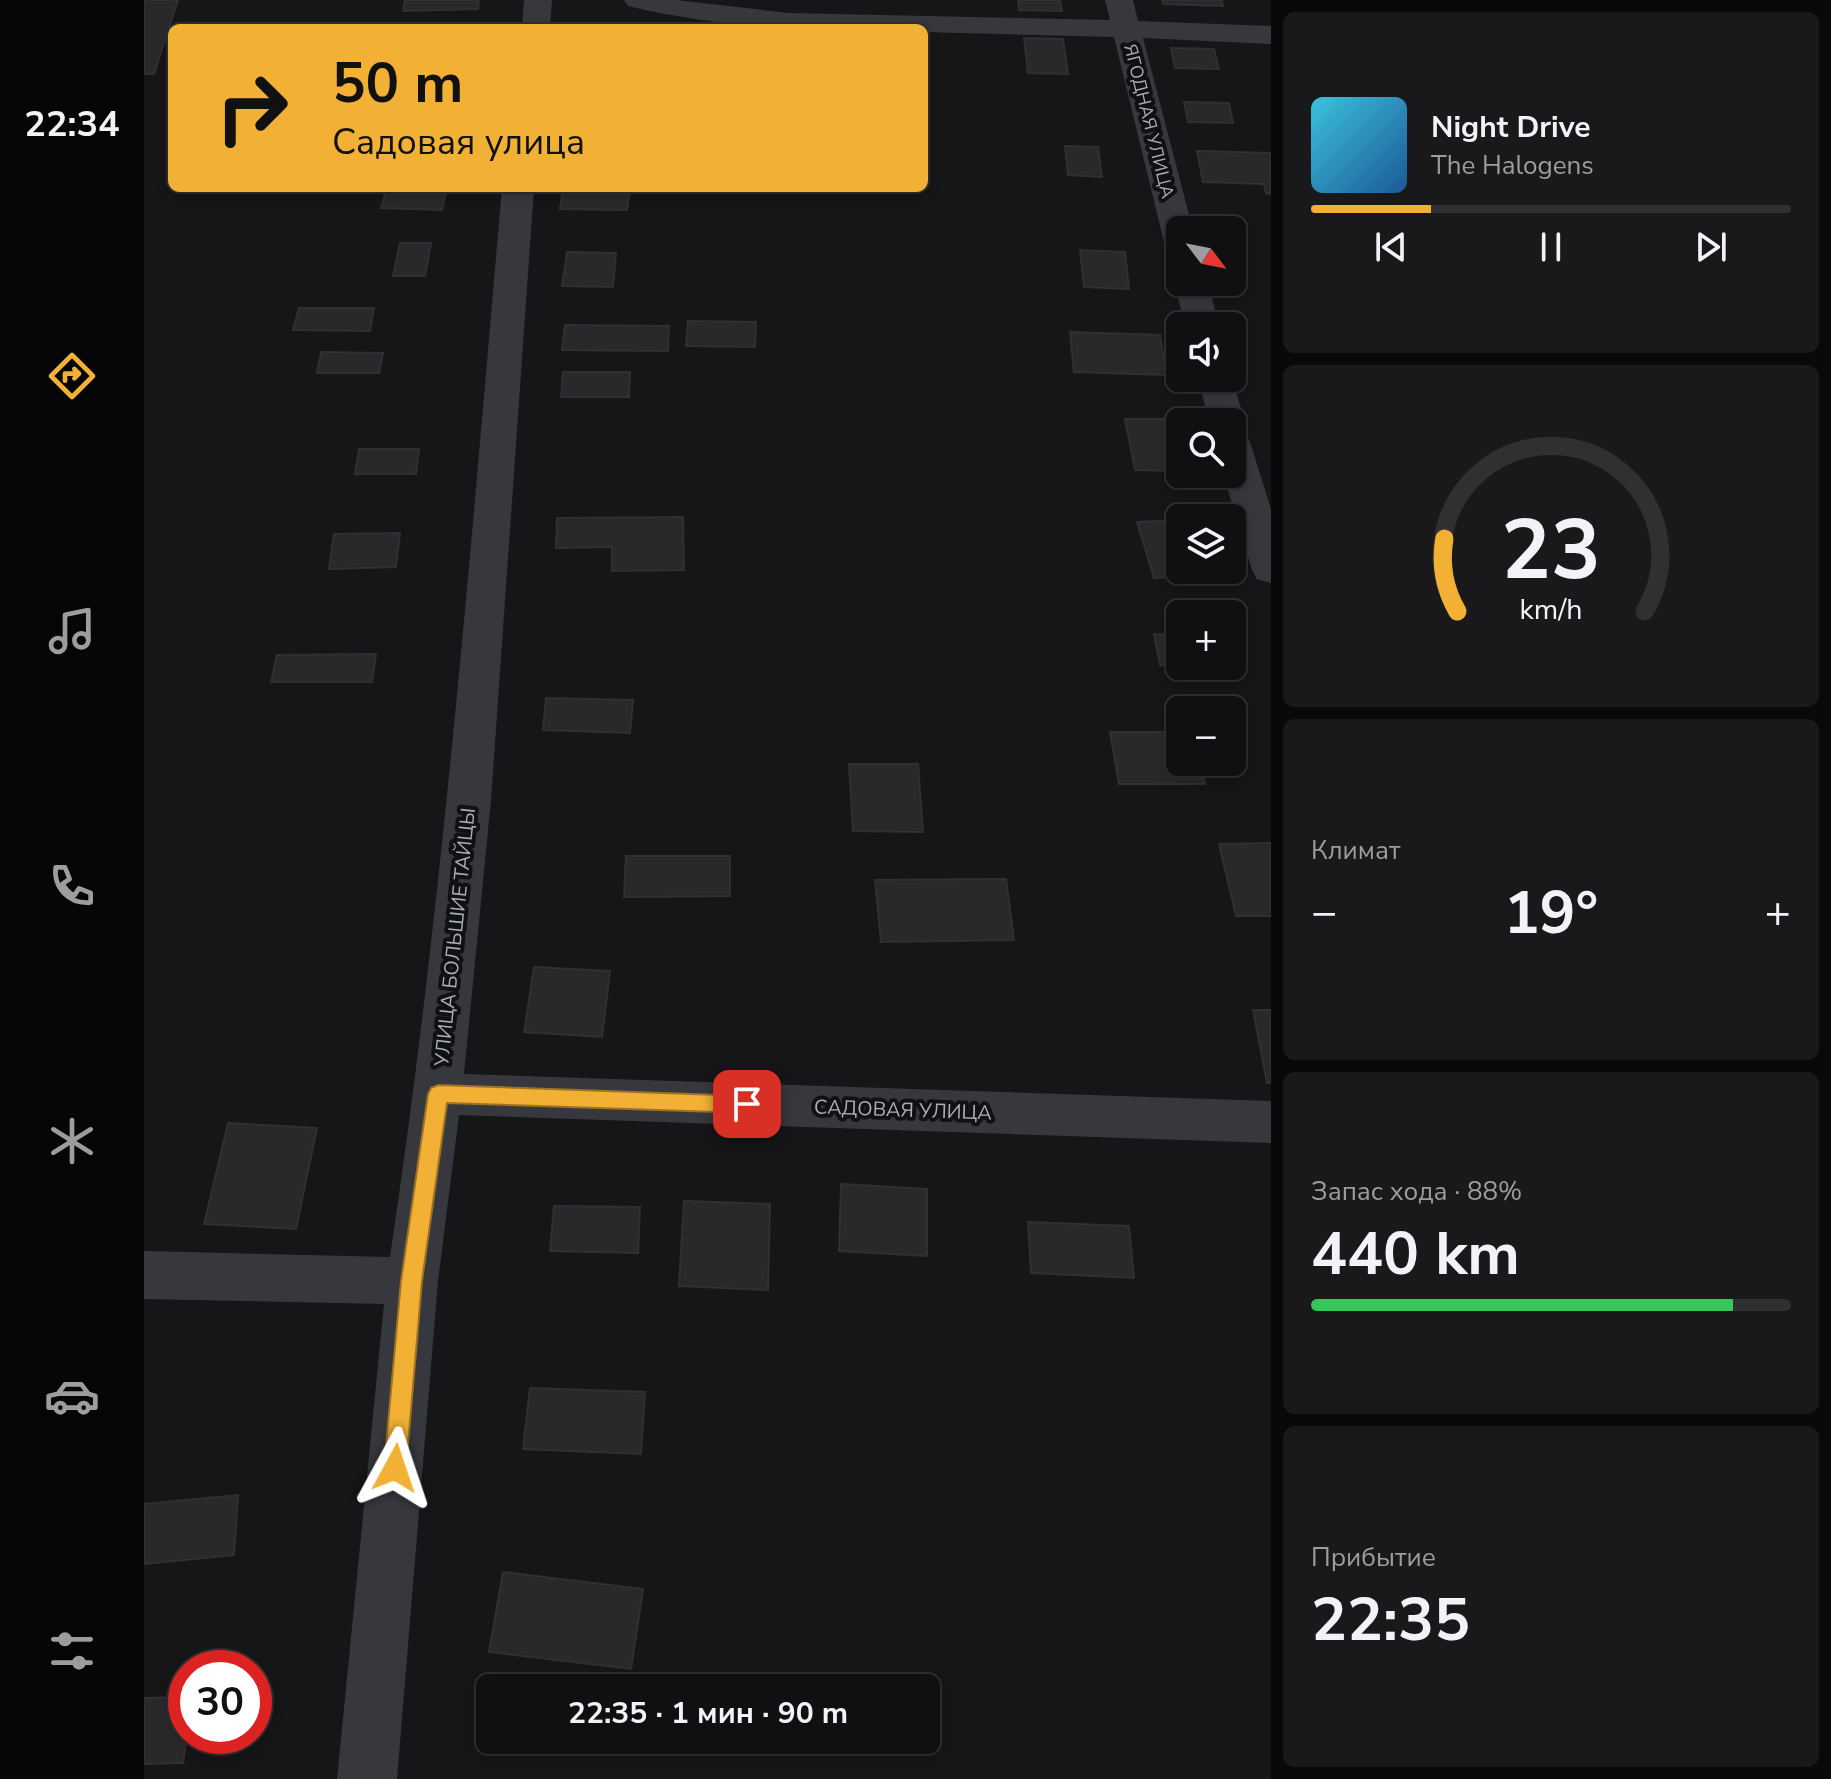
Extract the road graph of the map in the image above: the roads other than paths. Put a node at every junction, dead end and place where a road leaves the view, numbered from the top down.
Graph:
1 (538, 0) edge
2 (638, 0) edge
3 (1122, 13) edge
4 (536, 24) edge
5 (1271, 35) edge
6 (518, 192) edge
7 (1173, 216) edge
8 (1246, 488) edge
9 (1271, 570) edge
10 (438, 1094) junction
11 (1271, 1122) edge
12 (144, 1275) edge
13 (412, 1281) junction
14 (367, 1779) edge

1 - 4 street
2 - 3 street
3 - 5 street
3 - 7 street, ЯГОДНАЯ УЛИЦА
6 - 10 street, УЛИЦА БОЛЬШИЕ ТАЙЦЫ
8 - 9 street
10 - 11 street, САДОВАЯ УЛИЦА
10 - 13 street, УЛИЦА БОЛЬШИЕ ТАЙЦЫ
12 - 13 street
13 - 14 street, УЛИЦА БОЛЬШИЕ ТАЙЦЫ

